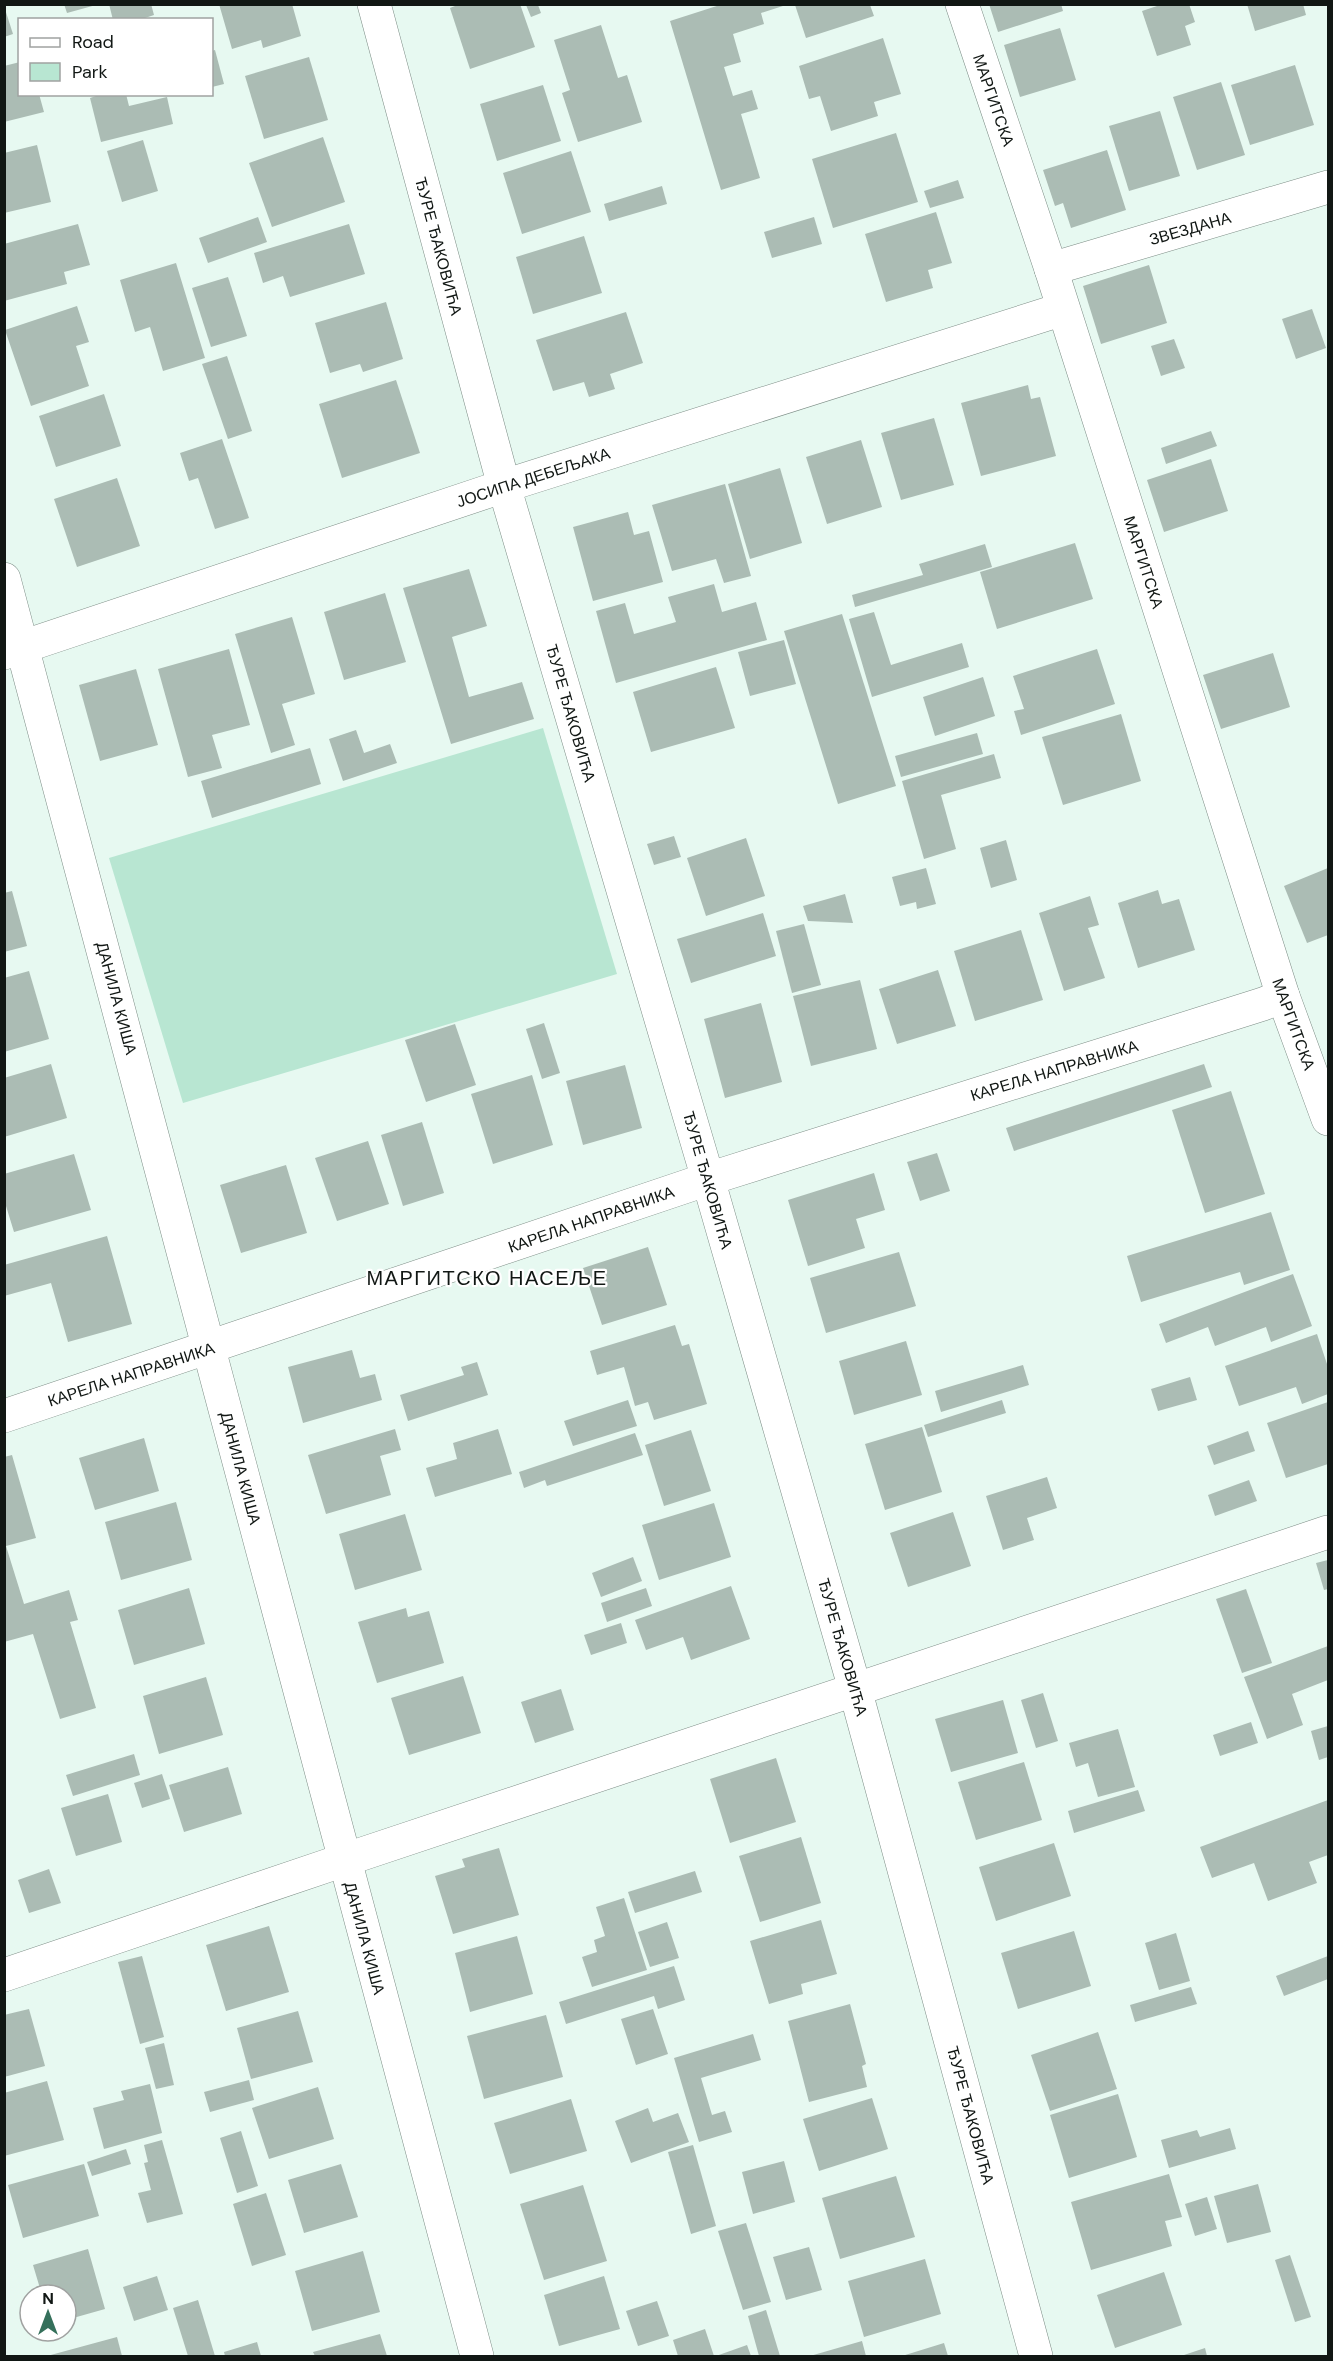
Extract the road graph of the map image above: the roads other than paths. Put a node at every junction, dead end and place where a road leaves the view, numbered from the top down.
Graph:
1 (374, 4) edge
2 (962, 4) edge
3 (1329, 187) edge
4 (1051, 269) junction
5 (1063, 309) junction
6 (504, 486) junction
7 (4, 579) edge
8 (14, 650) edge
9 (1283, 996) junction
10 (1327, 1106) edge
11 (708, 1179) junction
12 (210, 1348) junction
13 (4, 1416) edge
14 (1329, 1532) edge
15 (855, 1689) junction
16 (344, 1860) junction
17 (4, 1975) edge
18 (477, 2356) edge
19 (1036, 2356) edge

1 - 6 street, ЂУРЕ ЂАКОВИЋА
2 - 4 street, МАРГИТСКА
3 - 4 street, ЗВЕЗДАНА
4 - 5 street, МАРГИТСКА
5 - 6 street, ЈОСИПА ДЕБЕЉАКА
5 - 9 street, МАРГИТСКА
6 - 8 street, ЈОСИПА ДЕБЕЉАКА
6 - 11 street, ЂУРЕ ЂАКОВИЋА
7 - 8 street, ДАНИЛА КИША
8 - 12 street, ДАНИЛА КИША
9 - 10 street, МАРГИТСКА
9 - 11 street, КАРЕЛА НАПРАВНИКА
11 - 12 street, КАРЕЛА НАПРАВНИКА
11 - 15 street, ЂУРЕ ЂАКОВИЋА
12 - 13 street, КАРЕЛА НАПРАВНИКА
12 - 16 street, ДАНИЛА КИША
14 - 15 street
15 - 16 street
15 - 19 street, ЂУРЕ ЂАКОВИЋА
16 - 17 street
16 - 18 street, ДАНИЛА КИША

